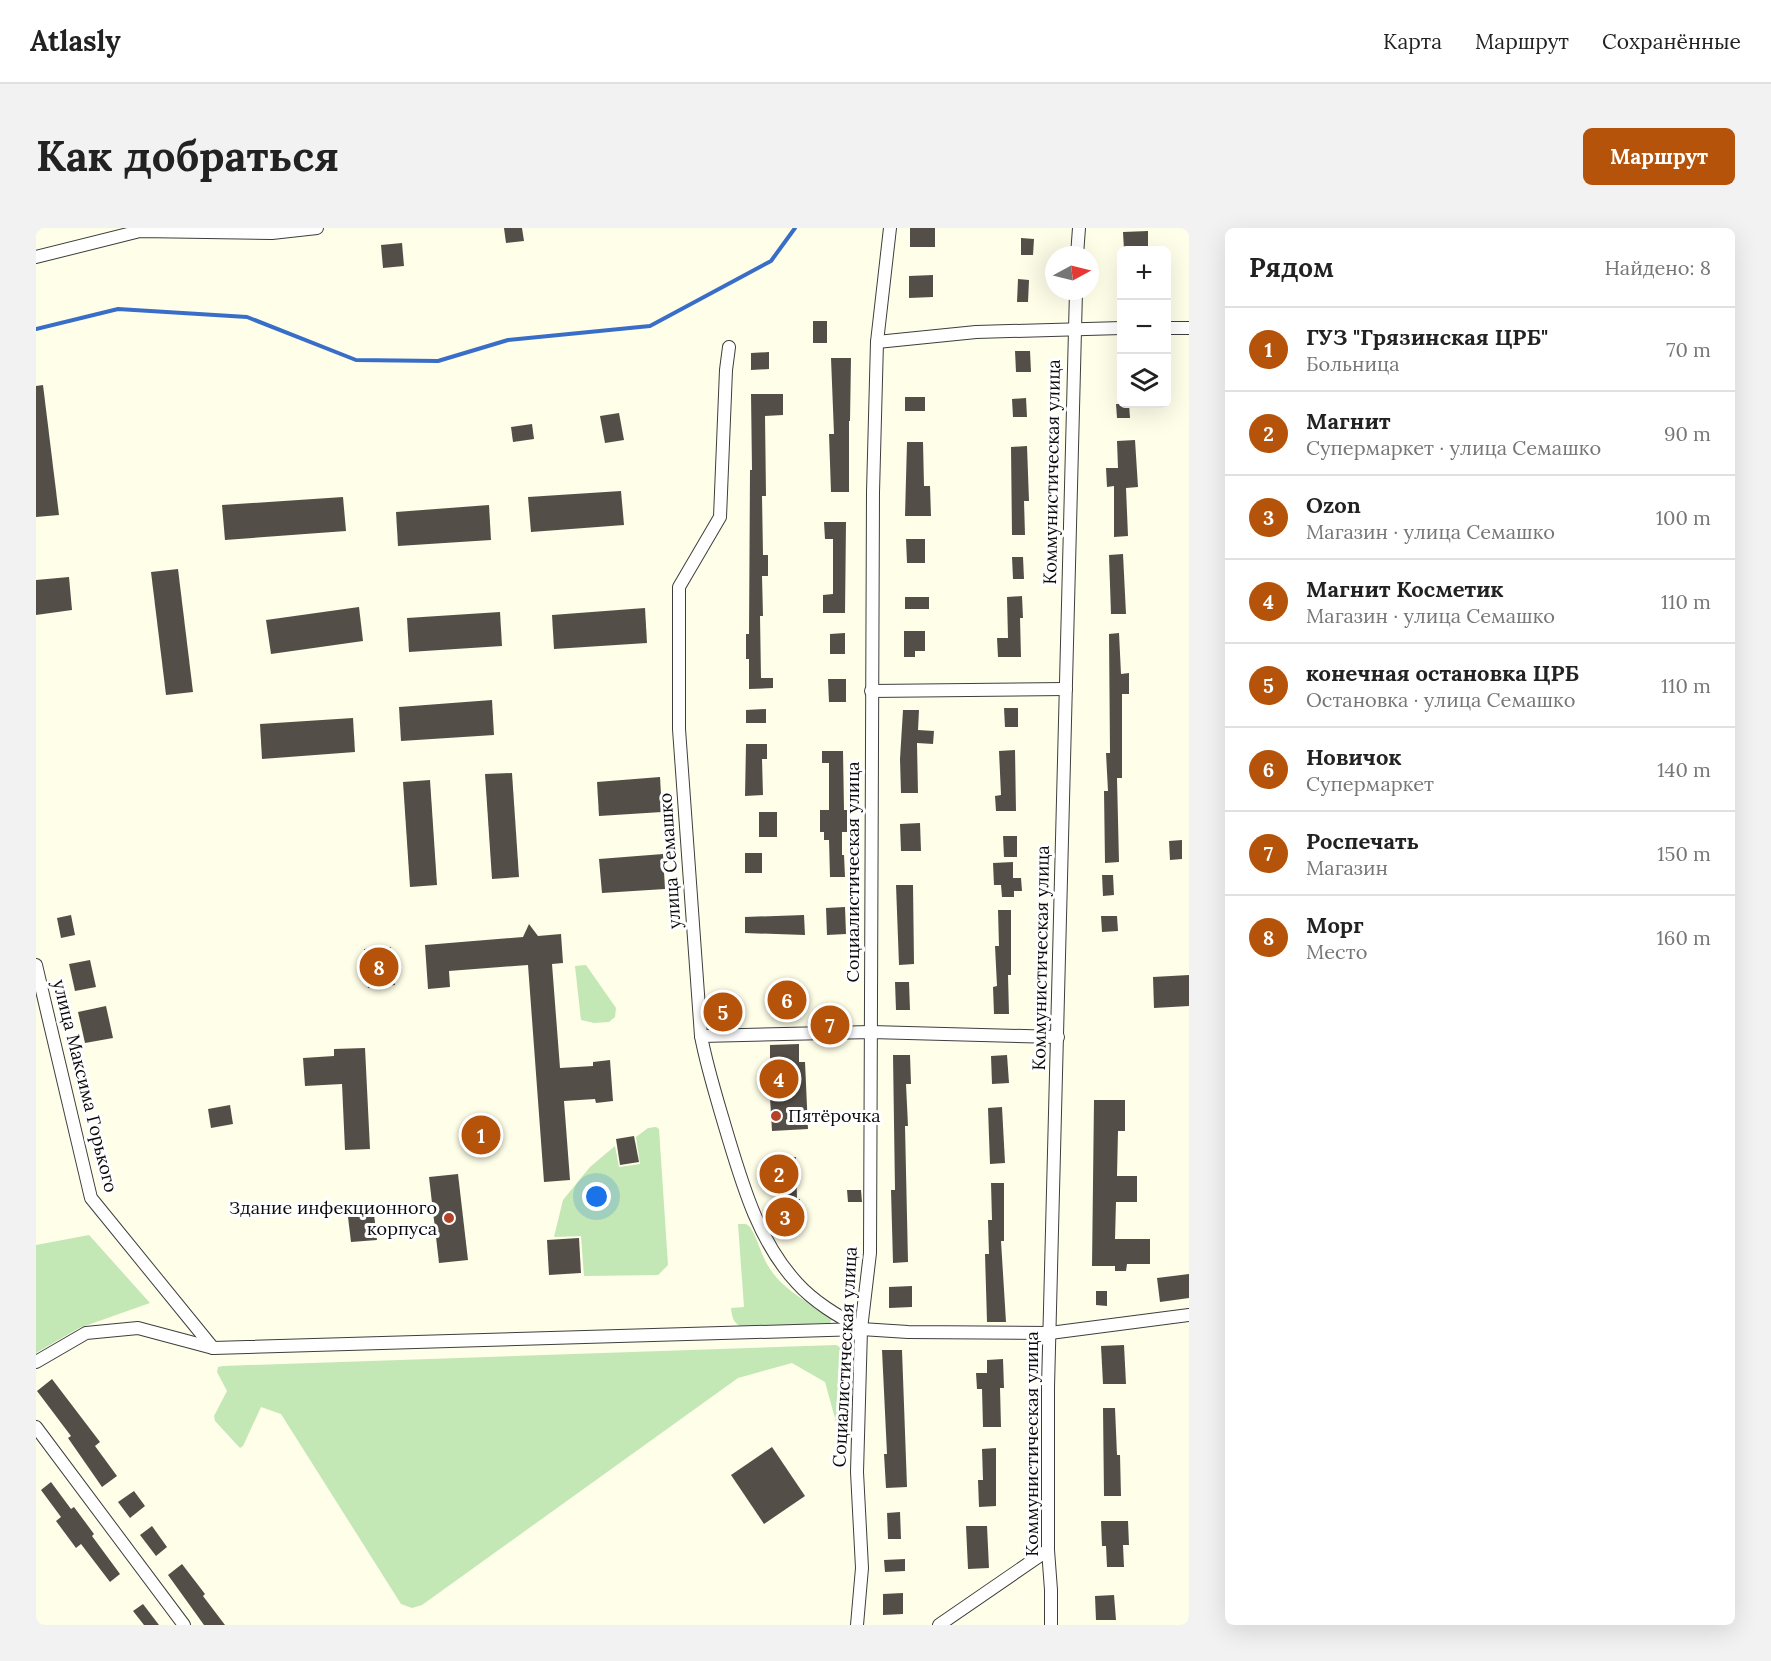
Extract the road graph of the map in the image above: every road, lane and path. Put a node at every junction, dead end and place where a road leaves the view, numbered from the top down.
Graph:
1 (317, 228) edge
2 (890, 228) edge
3 (1079, 228) edge
4 (1078, 246) edge
5 (36, 257) edge
6 (1076, 300) edge
7 (1117, 328) edge
8 (1171, 328) edge
9 (1189, 328) edge
10 (1074, 329) junction
11 (877, 342) junction
12 (729, 347) dead end
13 (1066, 689) junction
14 (871, 691) junction
15 (36, 965) edge
16 (871, 1032) junction
17 (701, 1036) junction
18 (1058, 1037) junction
19 (1189, 1315) edge
20 (861, 1329) junction
21 (1050, 1333) junction
22 (213, 1348) junction
23 (36, 1362) edge
24 (36, 1426) edge
25 (1048, 1550) junction
26 (184, 1625) edge
27 (857, 1625) edge
28 (939, 1625) edge
29 (1051, 1625) edge

1 - 5 street
2 - 11 street, Социалистическая улица
3 - 4 street
6 - 10 street, Коммунистическая улица
7 - 10 street
8 - 9 street
10 - 11 street
10 - 13 street, Коммунистическая улица
11 - 14 street, Социалистическая улица
12 - 17 street, улица Семашко
13 - 14 street
13 - 18 street, Коммунистическая улица
14 - 16 street, Социалистическая улица
15 - 22 street, улица Максима Горького
16 - 17 street
16 - 18 street
16 - 20 street, Социалистическая улица
17 - 20 street, улица Семашко
18 - 21 street, Коммунистическая улица
19 - 21 street
20 - 21 street
20 - 22 street
20 - 27 street, Социалистическая улица
21 - 25 street, Коммунистическая улица
22 - 23 street
24 - 26 street
25 - 28 street
25 - 29 street, Коммунистическая улица

